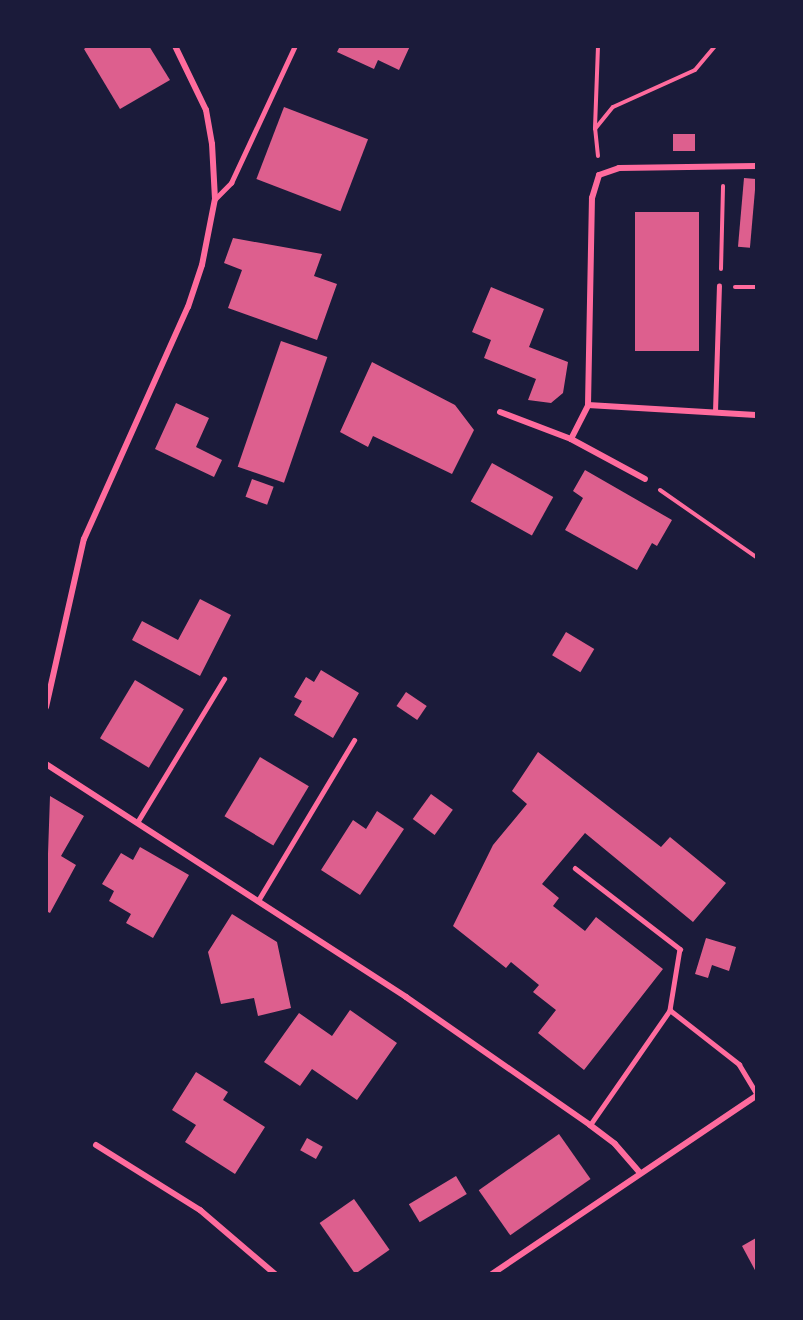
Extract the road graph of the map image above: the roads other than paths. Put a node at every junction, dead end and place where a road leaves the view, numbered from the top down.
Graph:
1 (175, 46) edge
2 (295, 46) edge
3 (756, 166) edge
4 (215, 199) junction
5 (718, 286) road end
6 (588, 405) junction
7 (500, 412) dead end
8 (715, 412) junction
9 (756, 415) edge
10 (571, 439) junction
11 (645, 479) road end
12 (224, 679) dead end
13 (46, 707) edge
14 (354, 740) dead end
15 (46, 764) edge
16 (138, 821) junction
17 (575, 868) dead end
18 (259, 899) junction
19 (670, 1010) junction
20 (756, 1092) edge
21 (756, 1096) edge
22 (591, 1125) junction
23 (96, 1145) dead end
24 (639, 1172) junction
25 (275, 1274) edge
26 (492, 1274) edge

1 - 4 street
2 - 4 lane
3 - 6 street
4 - 13 street
5 - 8 lane
6 - 8 street
6 - 10 street
7 - 10 street
8 - 9 street
10 - 11 street
12 - 16 lane
14 - 18 lane
15 - 16 street
16 - 18 street
17 - 19 lane
18 - 22 street
19 - 20 lane
19 - 22 lane
21 - 24 street
22 - 24 street
23 - 25 street
24 - 26 street

